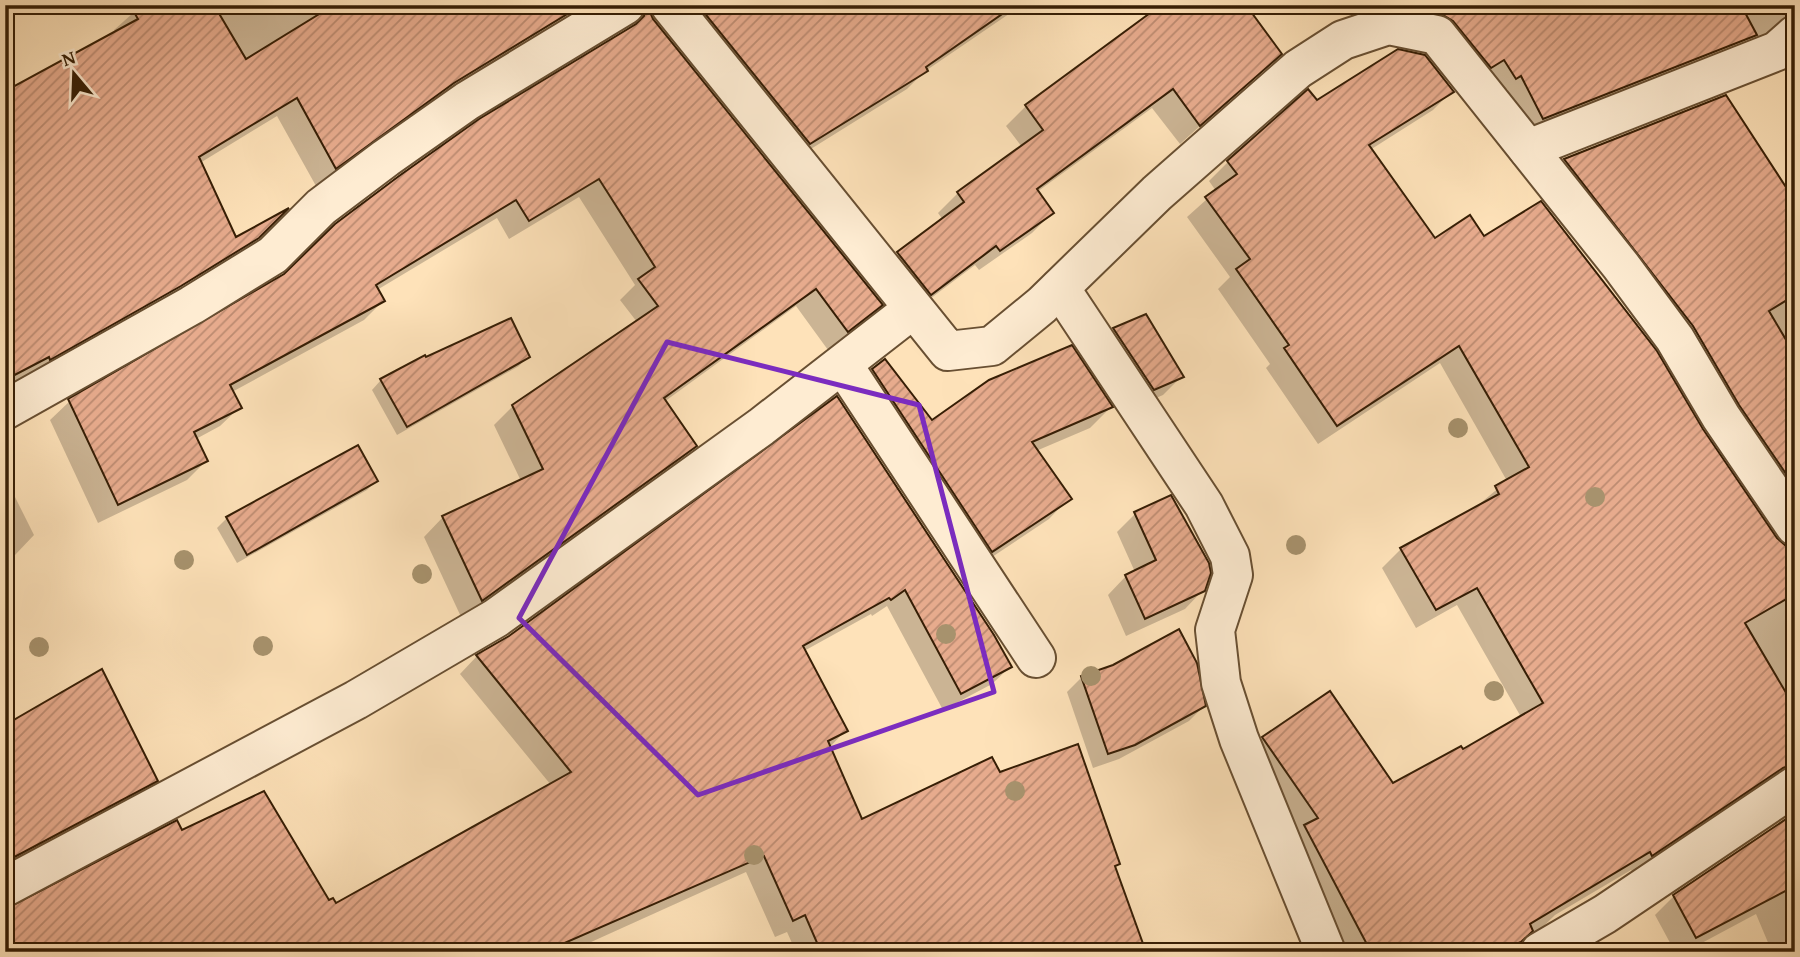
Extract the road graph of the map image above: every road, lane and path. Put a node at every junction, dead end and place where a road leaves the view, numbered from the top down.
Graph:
1 (625, 5) edge
2 (670, 5) edge
3 (1795, 35) edge
4 (1528, 149) junction
5 (1060, 288) junction
6 (913, 309) junction
7 (843, 365) junction
8 (5, 410) edge
9 (1795, 526) edge
10 (1036, 658) dead end
11 (1795, 786) edge
12 (5, 887) edge
13 (1326, 952) edge
14 (1540, 952) edge

1 - 8 street
2 - 6 street
3 - 4 street
4 - 5 street
4 - 9 street
5 - 6 street
5 - 13 street
6 - 7 street
7 - 10 street
7 - 12 street
11 - 14 street

